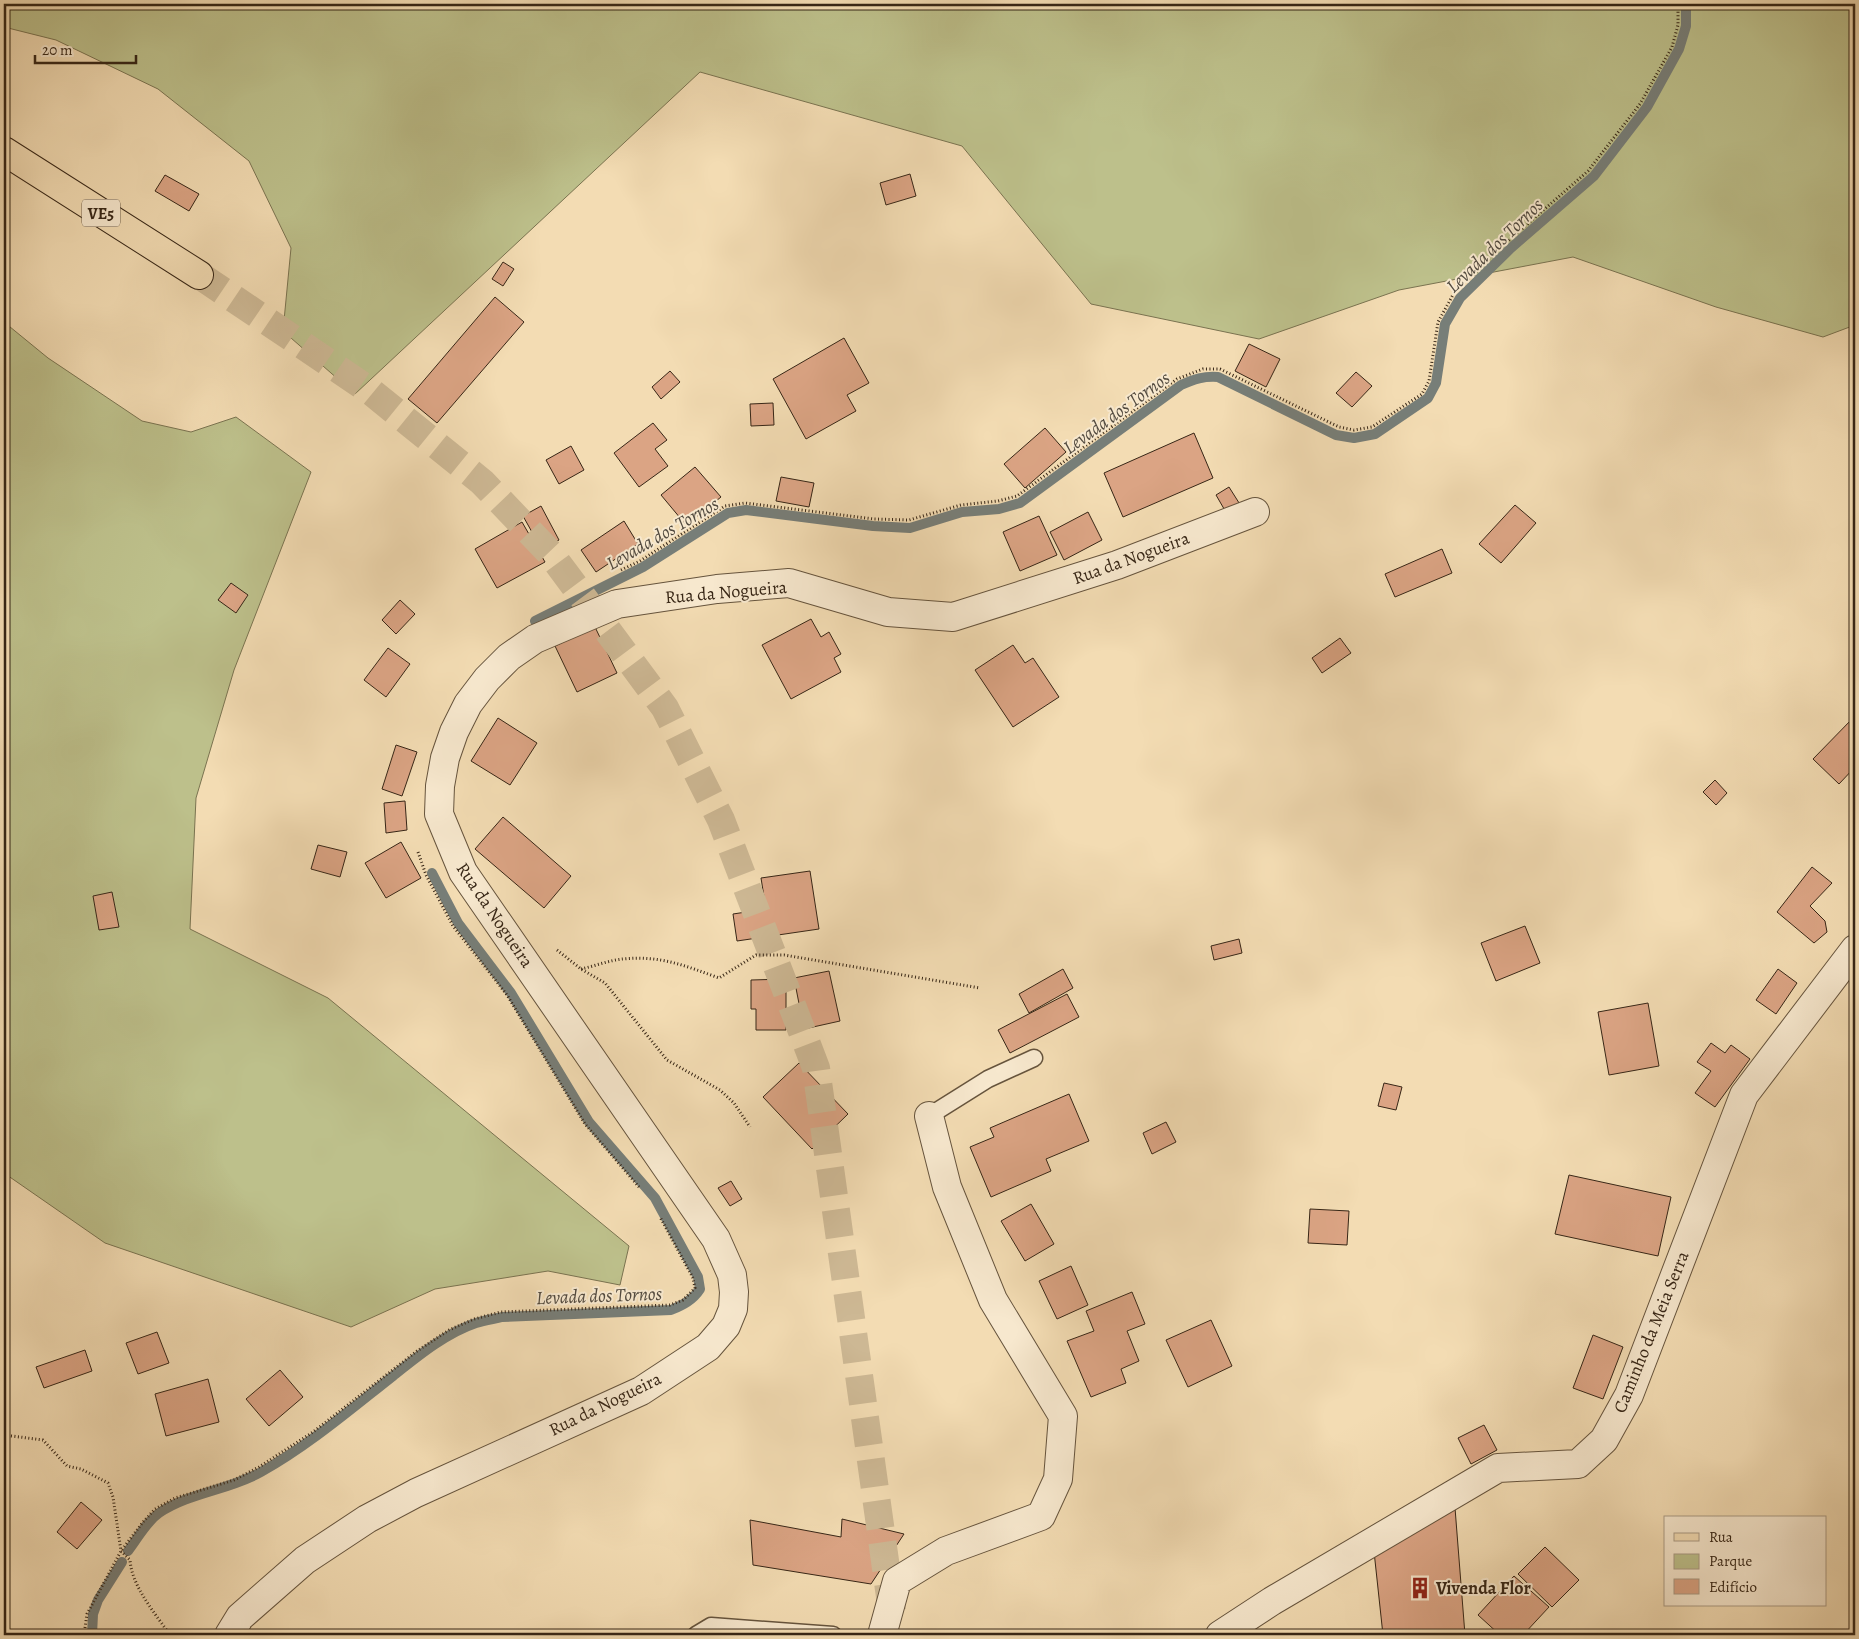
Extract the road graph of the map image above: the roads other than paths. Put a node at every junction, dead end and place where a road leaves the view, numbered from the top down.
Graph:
1 (4, 151) edge
2 (199, 275) tunnel mouth
3 (1255, 512) dead end
4 (1855, 949) edge
5 (1034, 1058) dead end
6 (929, 1116) joint
7 (229, 1635) edge
8 (696, 1635) edge
9 (833, 1635) edge
10 (882, 1635) edge
11 (1220, 1635) edge

1 - 2 main road, VE5
3 - 7 street, Rua da Nogueira
4 - 11 street, Caminho da Meia Serra
5 - 6 lane
6 - 10 street
8 - 9 lane

